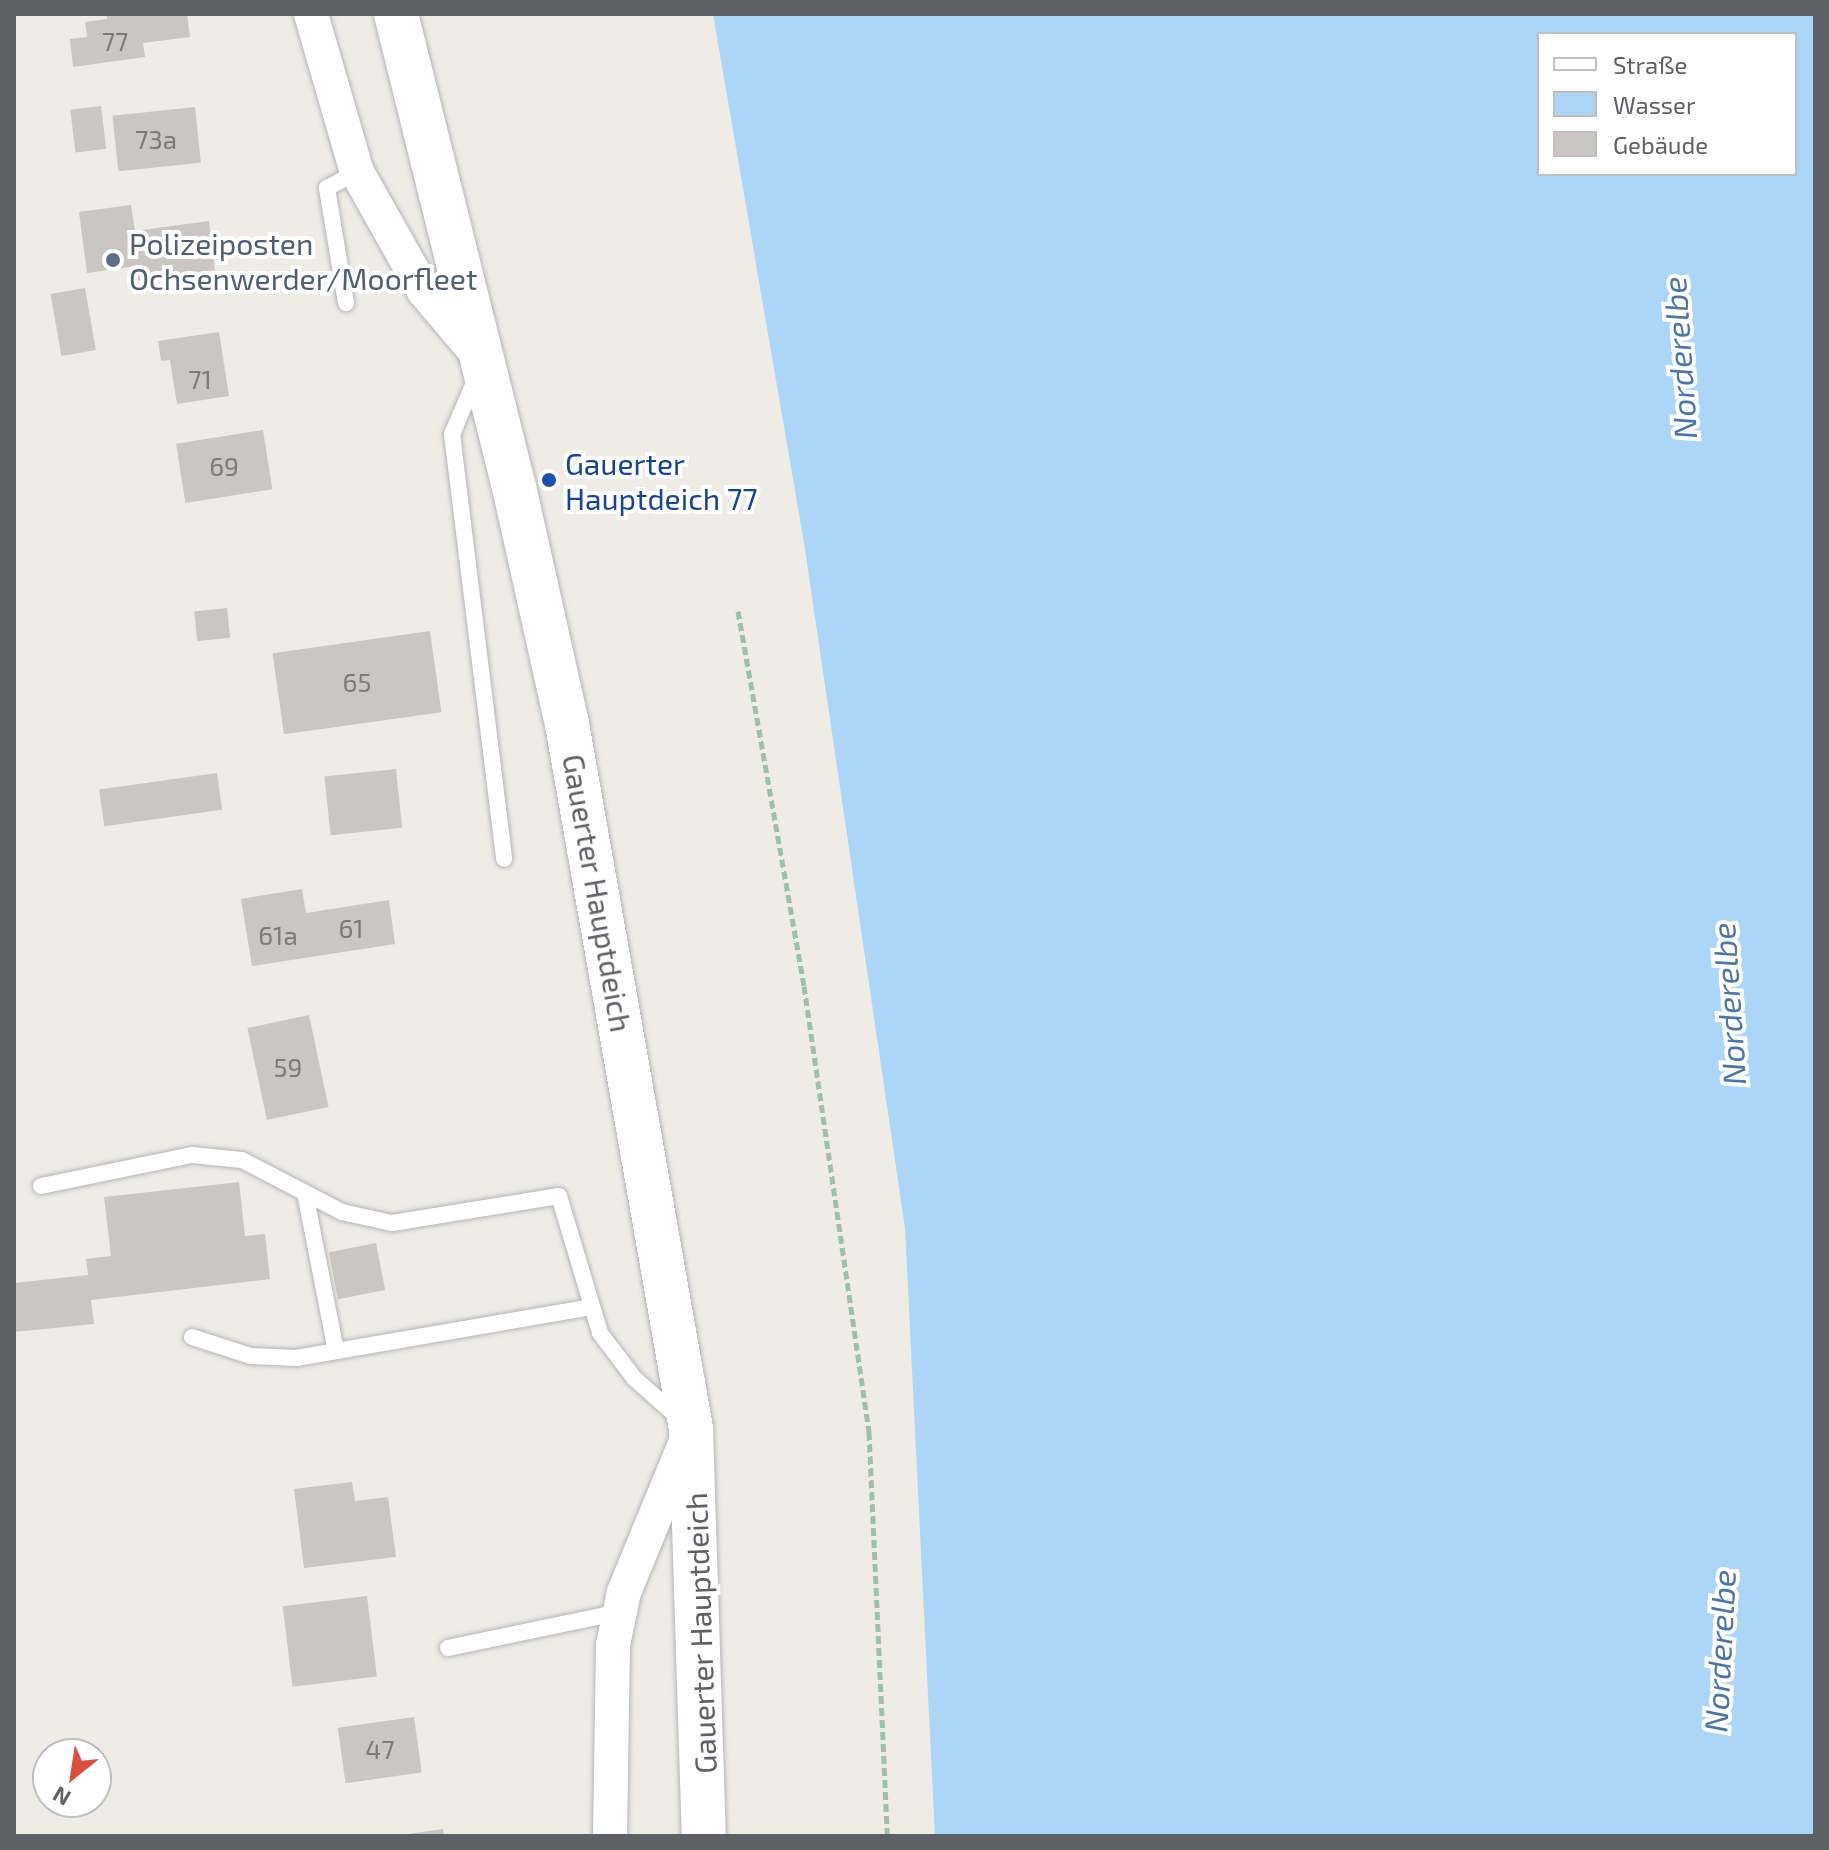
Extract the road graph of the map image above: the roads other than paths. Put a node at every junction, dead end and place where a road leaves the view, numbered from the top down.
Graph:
1 (311, 14) edge
2 (396, 14) edge
3 (357, 172) junction
4 (346, 303) dead end
5 (484, 362) junction
6 (504, 859) dead end
7 (41, 1186) dead end
8 (305, 1193) junction
9 (590, 1307) junction
10 (192, 1337) dead end
11 (336, 1351) junction
12 (691, 1429) junction
13 (620, 1612) junction
14 (448, 1648) dead end
15 (610, 1836) edge
16 (704, 1836) edge

1 - 3 street, Gauerter Hauptdeich
2 - 5 street, Gauerter Hauptdeich
3 - 4 lane
3 - 5 street, Gauerter Hauptdeich
5 - 6 lane
5 - 12 street, Gauerter Hauptdeich
7 - 8 lane
8 - 9 lane
8 - 11 lane
9 - 11 lane
9 - 12 lane
10 - 11 lane
12 - 13 street, Gauerter Hauptdeich
12 - 16 street, Gauerter Hauptdeich
13 - 14 lane
13 - 15 street, Gauerter Hauptdeich

